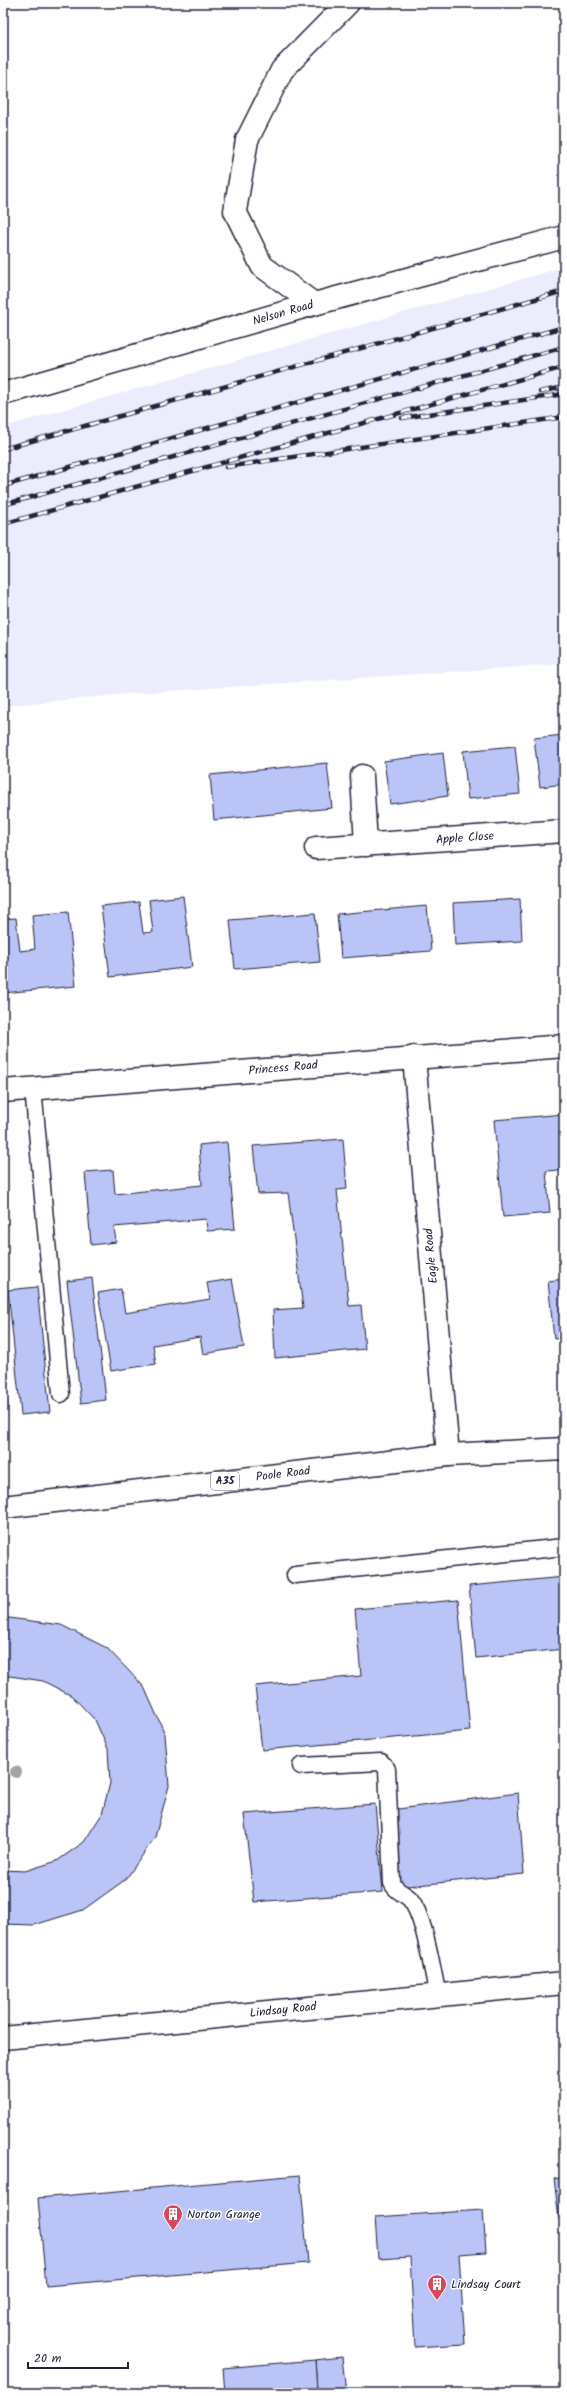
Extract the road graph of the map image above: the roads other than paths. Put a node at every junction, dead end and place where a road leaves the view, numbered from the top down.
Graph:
1 (348, 3) edge
2 (564, 237) edge
3 (314, 304) junction
4 (3, 394) edge
5 (362, 776) dead end
6 (564, 831) edge
7 (366, 845) junction
8 (316, 848) dead end
9 (564, 1046) edge
10 (414, 1057) junction
11 (33, 1088) junction
12 (3, 1091) edge
13 (61, 1394) dead end
14 (564, 1449) edge
15 (448, 1455) junction
16 (3, 1507) edge
17 (564, 1547) edge
18 (295, 1575) dead end
19 (301, 1766) dead end
20 (564, 1983) edge
21 (438, 1995) junction
22 (3, 2038) edge

1 - 3 main road
2 - 3 main road, Nelson Road
3 - 4 main road, Nelson Road
5 - 7 main road
6 - 7 main road, Apple Close
7 - 8 main road, Apple Close
9 - 10 main road, Princess Road
10 - 11 main road, Princess Road
10 - 15 main road, Eagle Road
11 - 12 main road, Princess Road
11 - 13 lane
14 - 15 main road, Poole Road / A35
15 - 16 main road, Poole Road / A35
17 - 18 lane
19 - 21 lane
20 - 21 main road, Lindsay Road
21 - 22 main road, Lindsay Road

